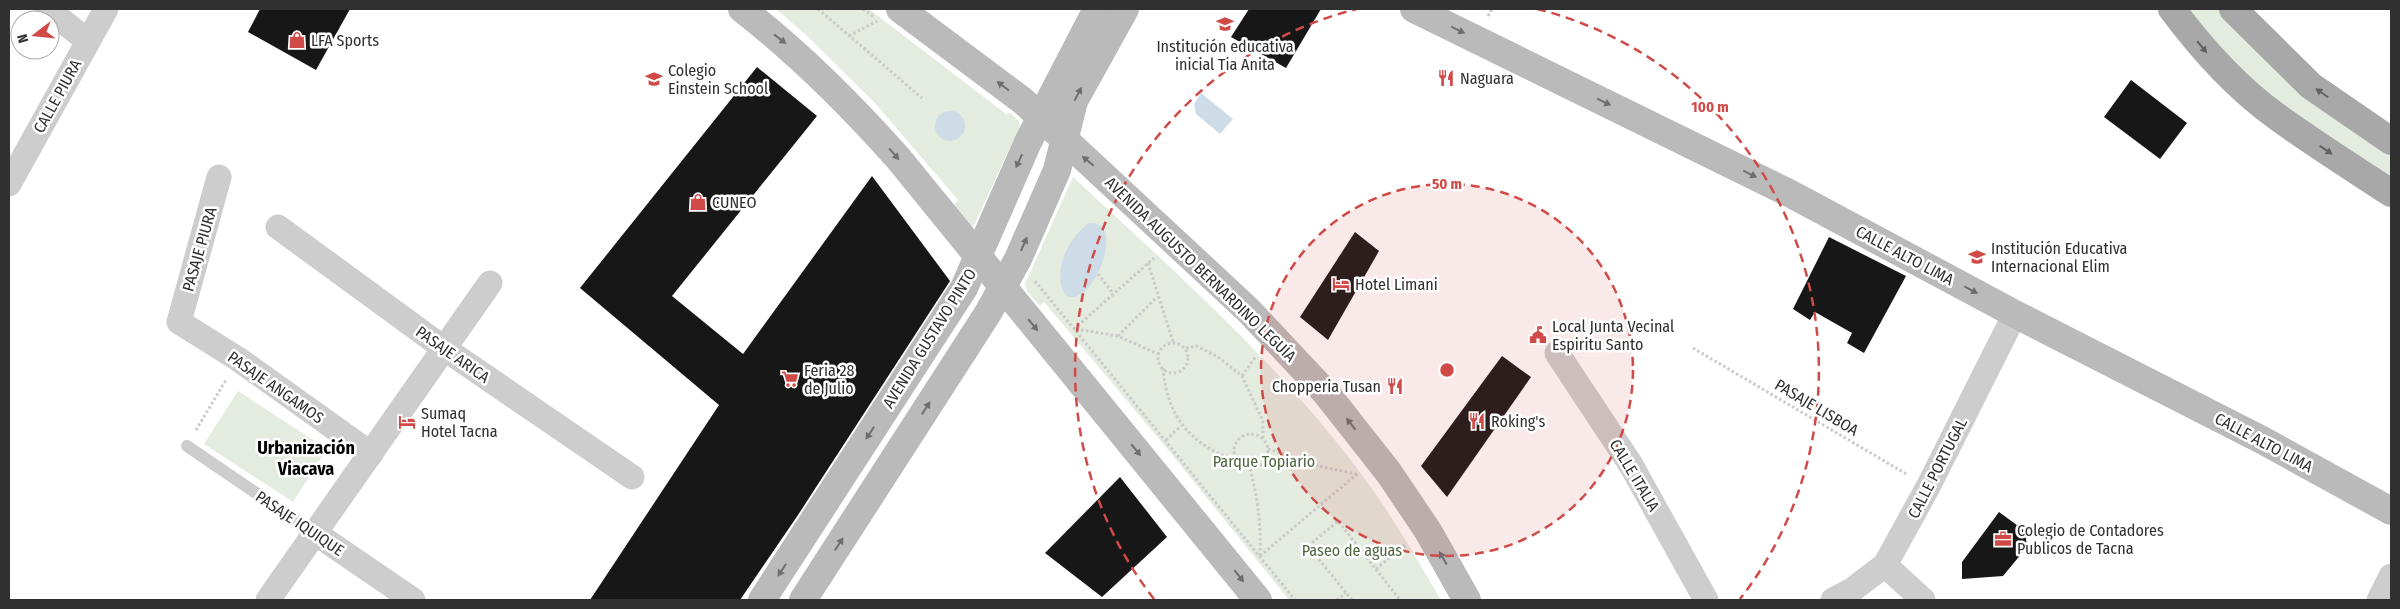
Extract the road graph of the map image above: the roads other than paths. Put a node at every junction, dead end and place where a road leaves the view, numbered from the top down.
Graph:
1 (47, 9) edge
2 (106, 9) edge
3 (742, 9) edge
4 (1097, 9) edge
5 (1125, 9) edge
6 (1414, 9) edge
7 (2172, 9) edge
8 (2233, 9) edge
9 (890, 15) edge
10 (88, 41) junction
11 (1041, 117) junction
12 (1066, 141) junction
13 (2391, 141) edge
14 (219, 177) dead end
15 (9, 184) edge
16 (2391, 193) edge
17 (278, 227) dead end
18 (978, 258) junction
19 (490, 283) dead end
20 (1002, 287) junction
21 (2015, 314) junction
22 (179, 322) joint
23 (444, 349) junction
24 (1557, 353) dead end
25 (187, 446) road end
26 (371, 454) junction
27 (632, 477) dead end
28 (2391, 511) edge
29 (315, 533) junction
30 (1885, 565) junction
31 (2391, 576) edge
32 (268, 600) edge
33 (413, 600) edge
34 (762, 600) edge
35 (803, 600) edge
36 (1258, 600) edge
37 (1467, 600) edge
38 (1706, 600) edge
39 (1833, 600) edge
40 (1923, 600) edge
41 (2379, 600) edge

1 - 10 street
2 - 10 street, CALLE PIURA
3 -> 18 main road
4 - 11 main road, AVENIDA GUSTAVO PINTO
12 -> 5 main road
6 -> 21 main road, CALLE ALTO LIMA
7 -> 16 main road
13 -> 8 main road
11 -> 9 main road, AVENIDA AUGUSTO BERNARDINO LEGUÍA
10 - 15 street, CALLE PIURA
11 - 12 main road, AVENIDA AUGUSTO BERNARDINO LEGUÍA
11 -> 18 main road, AVENIDA GUSTAVO PINTO
20 -> 12 main road
37 -> 12 main road, AVENIDA AUGUSTO BERNARDINO LEGUÍA
14 - 22 street, PASAJE PIURA
17 - 23 street, PASAJE ARICA
18 - 20 main road
18 -> 34 main road, AVENIDA GUSTAVO PINTO
19 - 23 street
35 -> 20 main road
20 -> 36 main road
21 - 28 main road, CALLE ALTO LIMA
21 - 30 street, CALLE PORTUGAL
22 - 26 street, PASAJE ANGAMOS
23 - 26 street
23 - 27 street, PASAJE ARICA
24 - 38 street, CALLE ITALIA
25 - 29 lane, PASAJE IQUIQUE
26 - 29 street
29 - 32 street
29 - 33 street, PASAJE IQUIQUE
30 - 39 street, CALLE PORTUGAL
30 - 40 street
31 - 41 street

